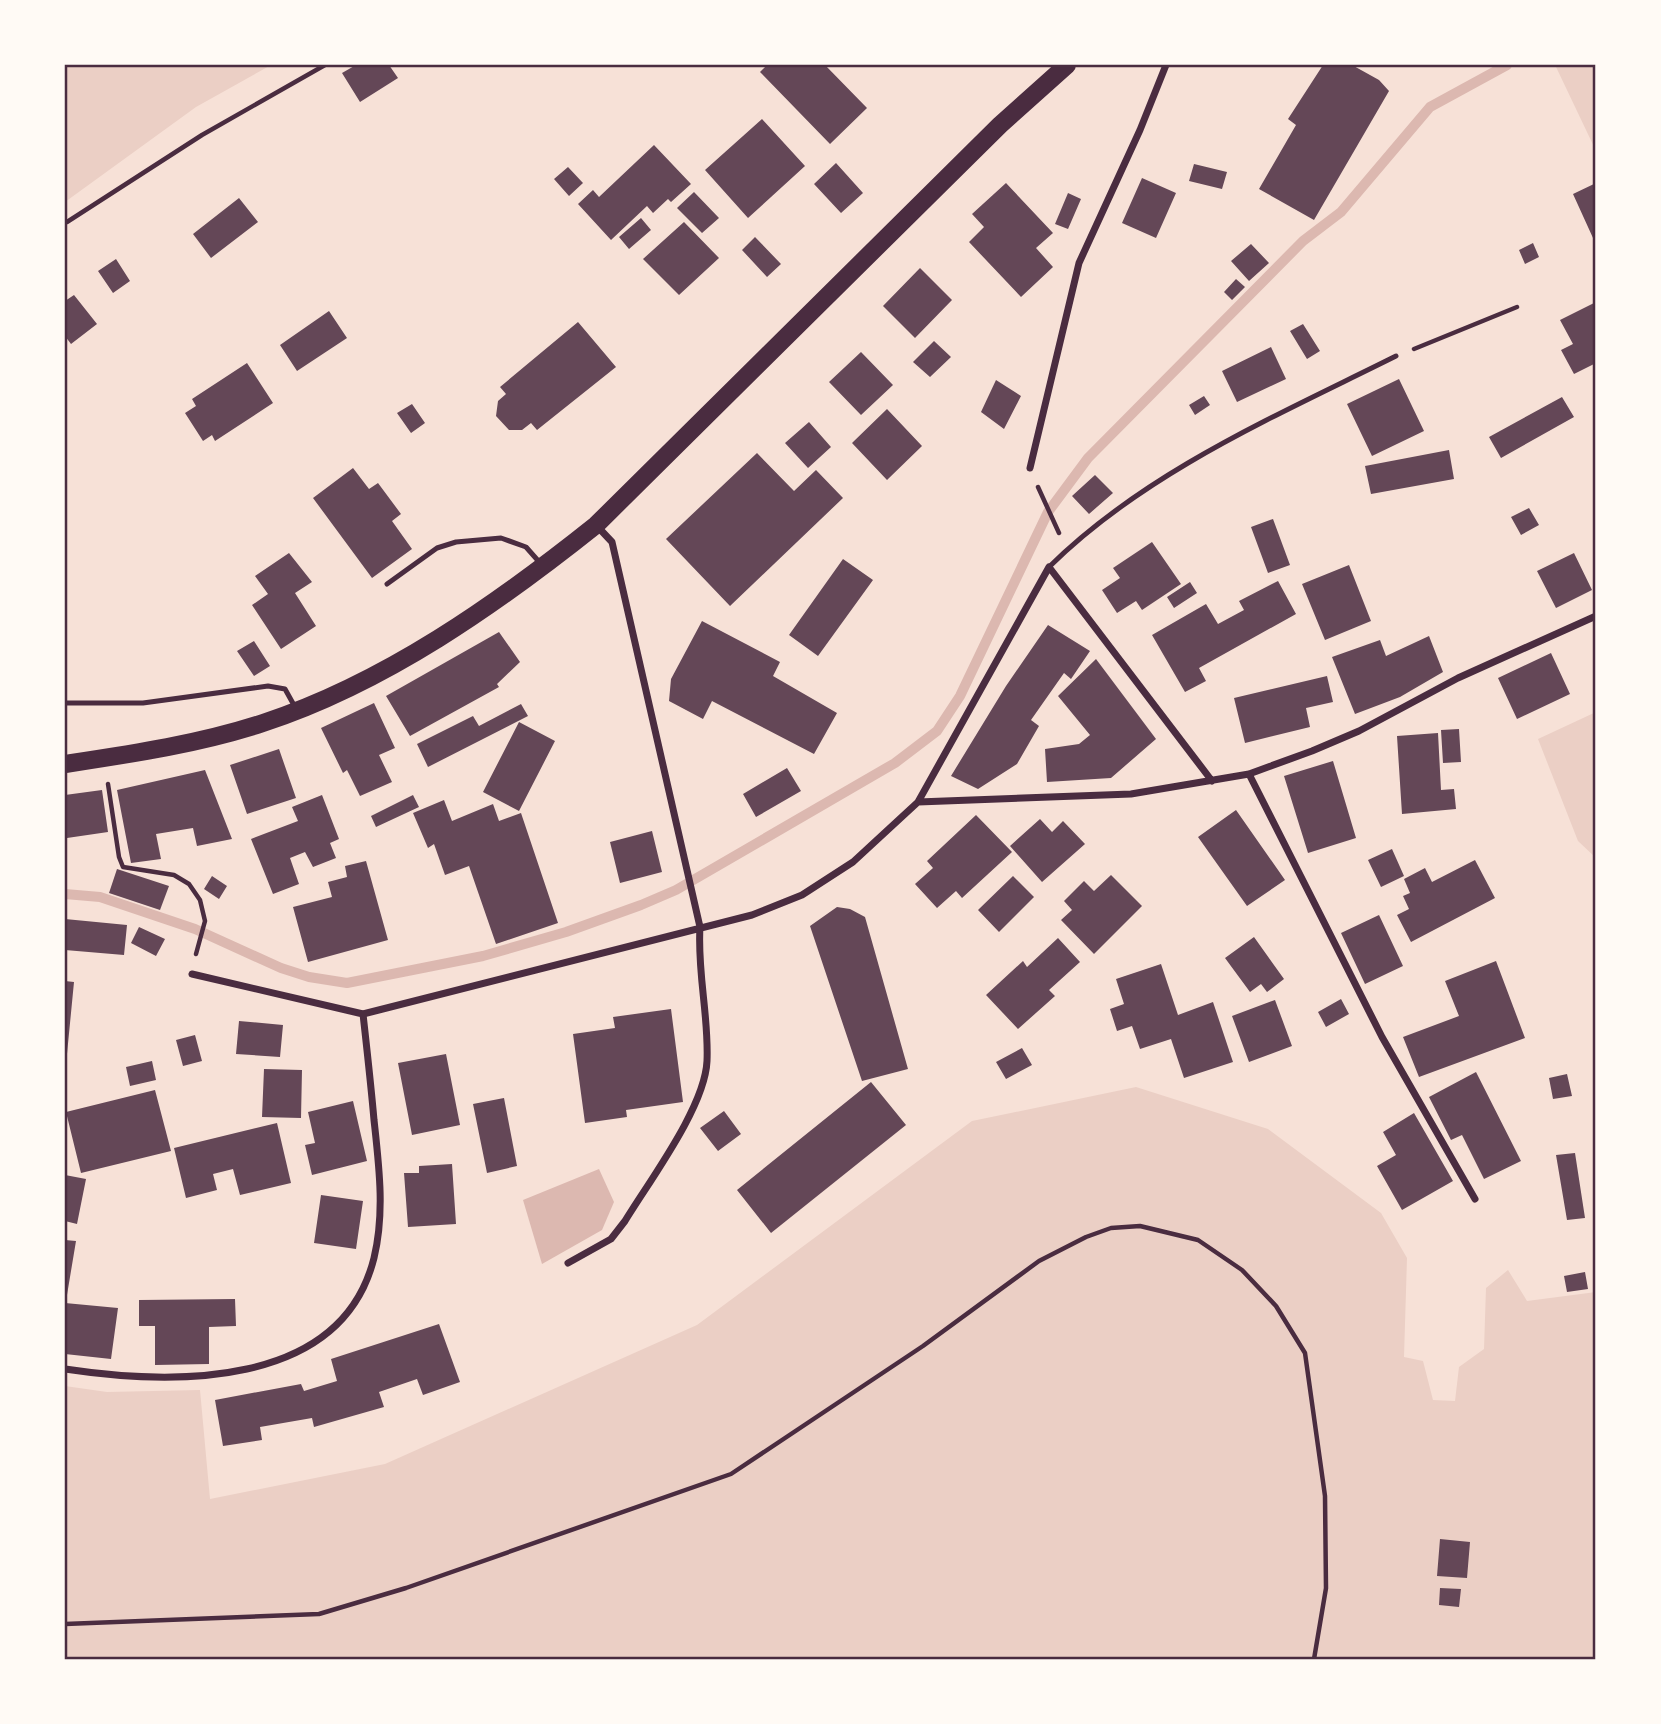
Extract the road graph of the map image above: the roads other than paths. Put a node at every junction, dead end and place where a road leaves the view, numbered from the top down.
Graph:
1 (1067, 65) edge
2 (1166, 65) edge
3 (1396, 356) road end
4 (1030, 468) dead end
5 (596, 525) junction
6 (543, 567) junction
7 (1049, 567) junction
8 (387, 584) dead end
9 (1596, 616) edge
10 (65, 703) edge
11 (297, 710) junction
12 (65, 764) edge
13 (1249, 774) junction
14 (1212, 781) junction
15 (918, 802) junction
16 (700, 928) junction
17 (192, 974) dead end
18 (363, 1014) junction
19 (1475, 1199) dead end
20 (568, 1263) dead end
21 (65, 1368) edge

1 - 5 main road
2 - 4 street
3 - 7 lane
5 - 6 main road
5 - 16 street
6 - 8 lane
6 - 11 main road
7 - 14 street
7 - 15 street
9 - 13 street
10 - 11 lane
11 - 12 main road
13 - 14 street
13 - 19 street
14 - 15 street
15 - 16 street
16 - 18 street
16 - 20 street
17 - 18 street
18 - 21 street

